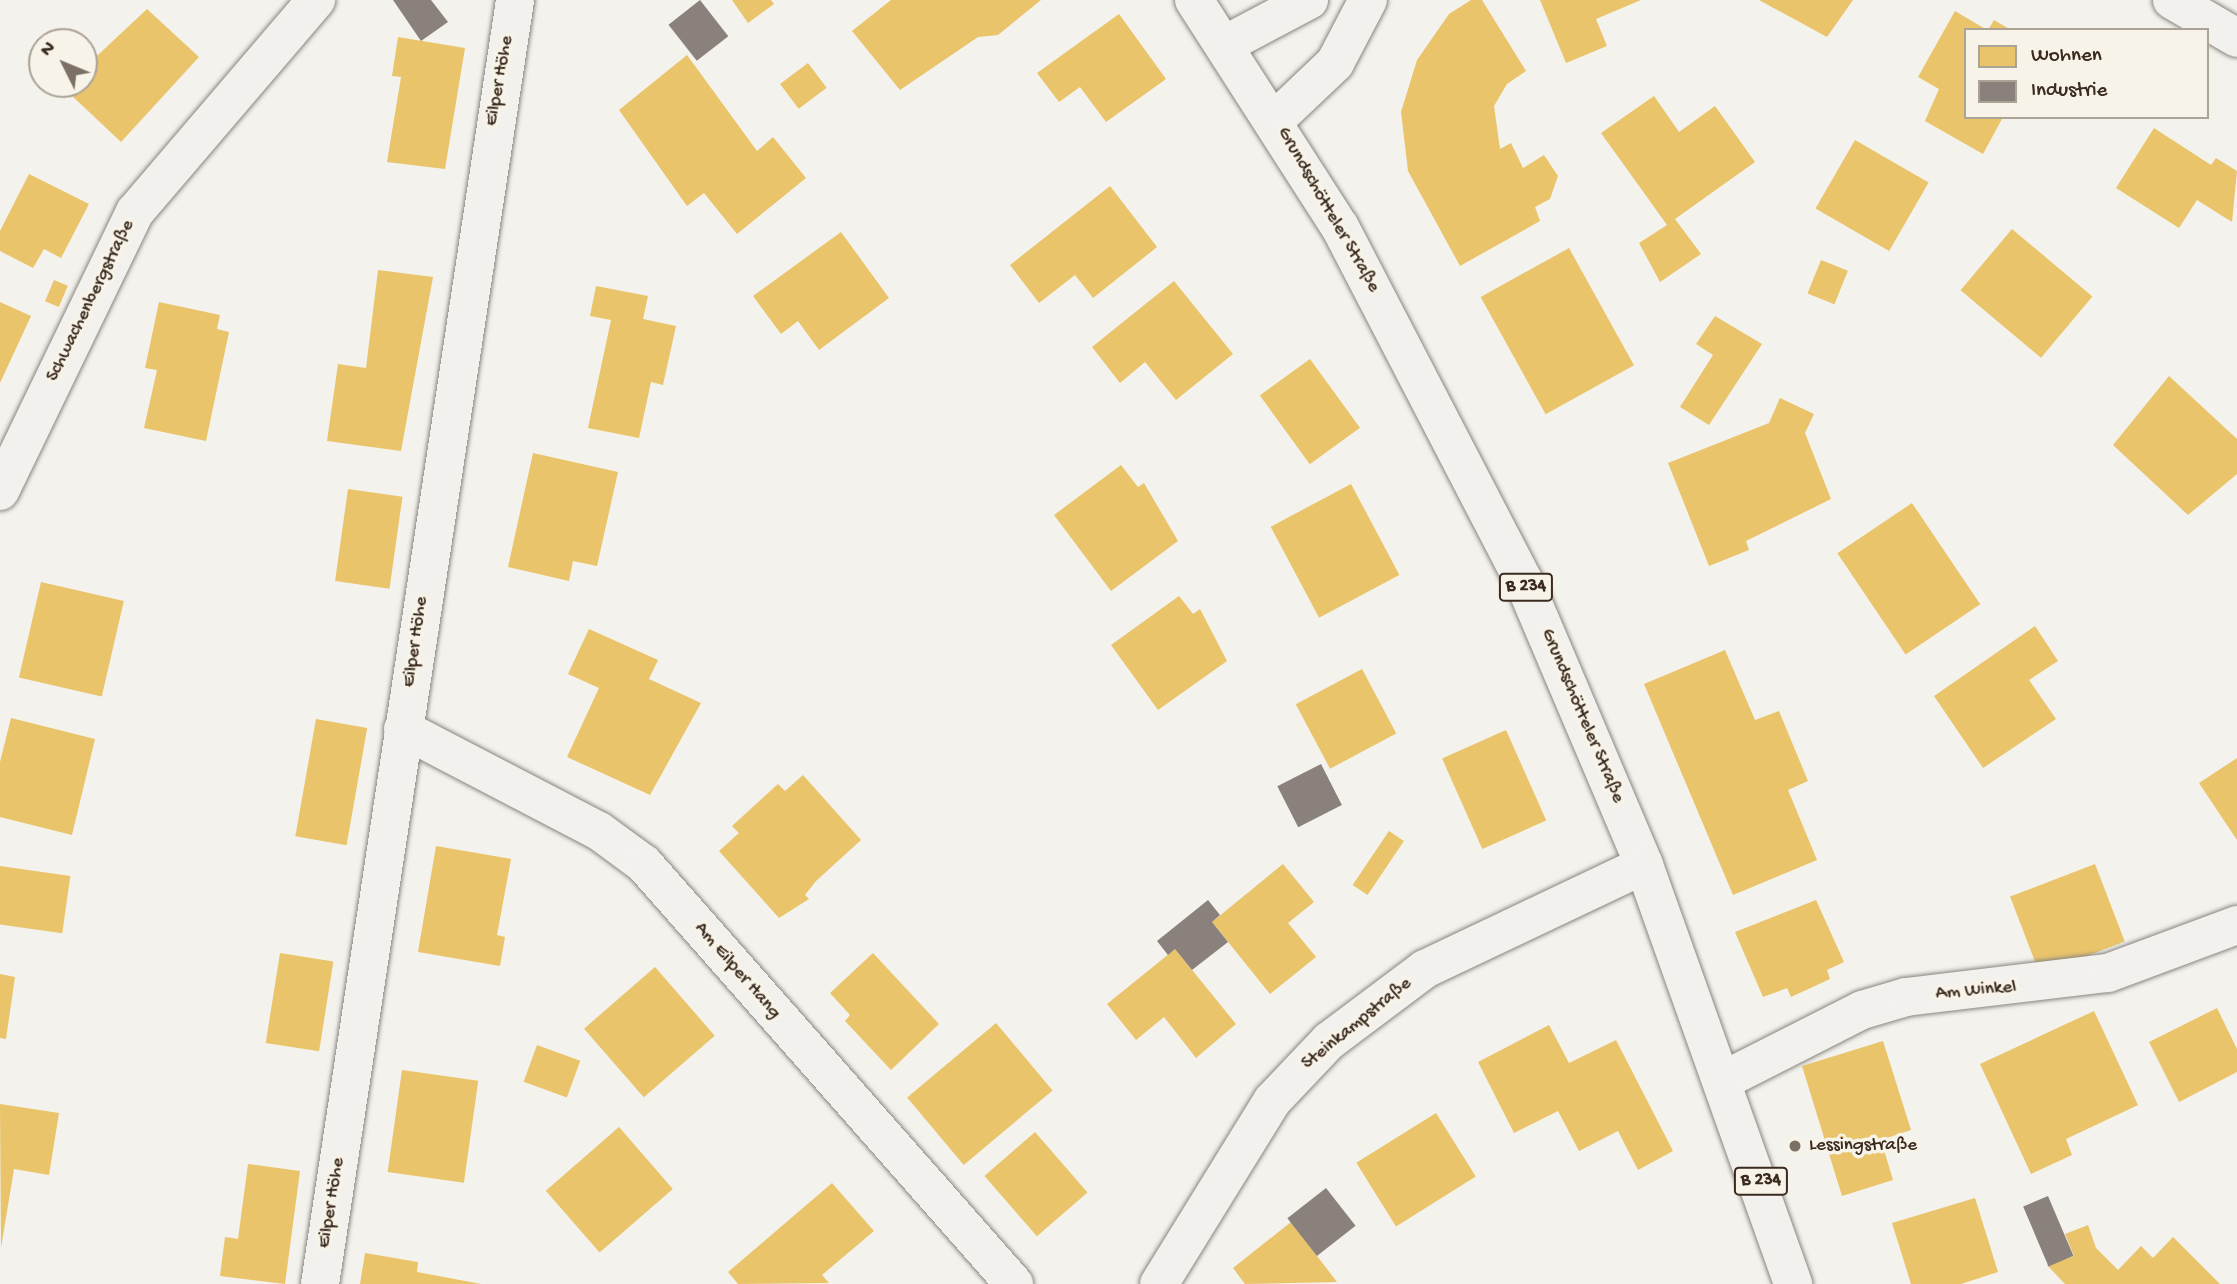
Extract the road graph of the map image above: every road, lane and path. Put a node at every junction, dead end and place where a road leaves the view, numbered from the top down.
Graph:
1 (316, 0) edge
2 (515, 0) edge
3 (1194, 0) edge
4 (1309, 0) edge
5 (1368, 0) edge
6 (2172, 0) edge
7 (2237, 38) edge
8 (1226, 44) junction
9 (1275, 120) junction
10 (0, 491) edge
11 (403, 729) junction
12 (1644, 864) junction
13 (2237, 925) edge
14 (1724, 1080) junction
15 (320, 1284) edge
16 (1014, 1284) edge
17 (1159, 1284) edge
18 (1793, 1284) edge

1 - 10 street, Schwachenbergstraße
2 - 11 street, Eilper Höhe
3 - 8 street, Grundschötteler Straße / B 234
4 - 8 street
5 - 9 street
6 - 7 street
8 - 9 street, Grundschötteler Straße / B 234
9 - 12 street, Grundschötteler Straße / B 234
11 - 15 street, Eilper Höhe
11 - 16 street, Am Eilper Hang
12 - 14 street, Grundschötteler Straße / B 234
12 - 17 street, Steinkampstraße
13 - 14 street, Am Winkel
14 - 18 street, Grundschötteler Straße / B 234

